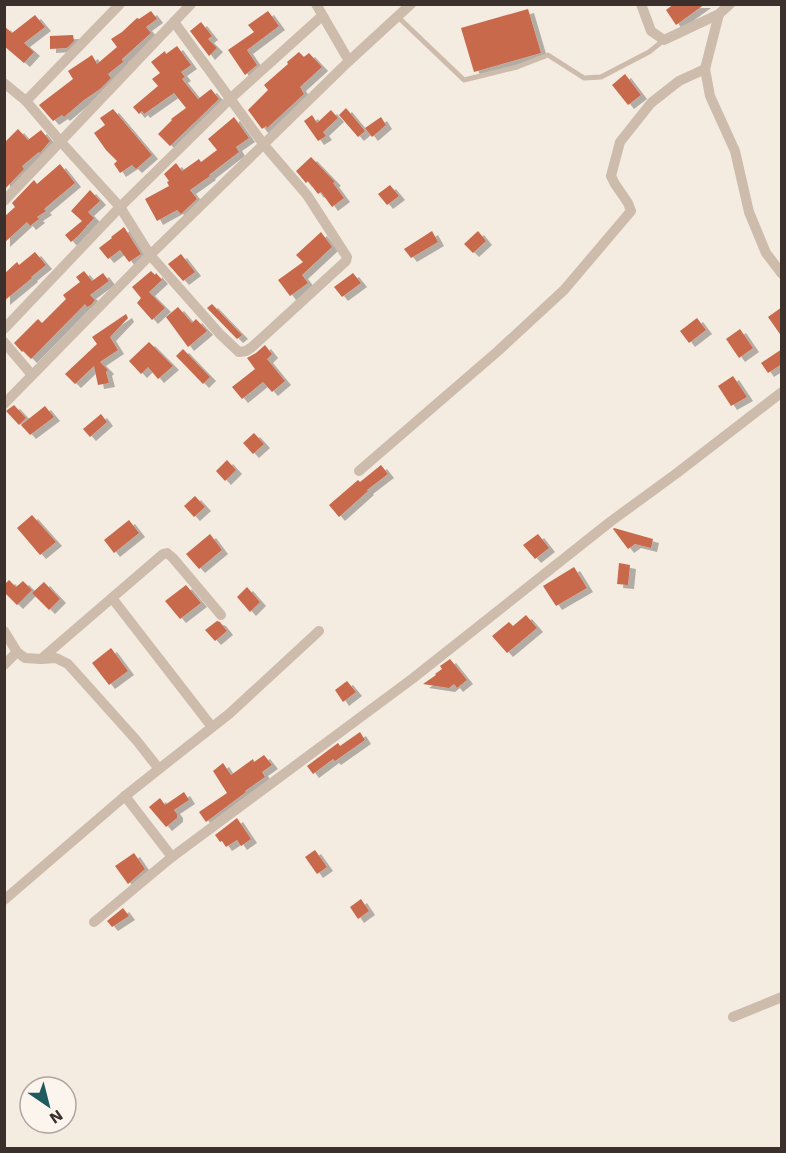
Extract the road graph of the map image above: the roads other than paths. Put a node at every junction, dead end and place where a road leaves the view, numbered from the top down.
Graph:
1 (120, 4) edge
2 (191, 4) edge
3 (316, 4) edge
4 (411, 4) edge
5 (641, 4) edge
6 (730, 4) edge
7 (719, 14) junction
8 (322, 16) junction
9 (398, 17) junction
10 (174, 22) junction
11 (664, 40) junction
12 (349, 61) junction
13 (705, 69) junction
14 (4, 83) edge
15 (231, 98) junction
16 (26, 101) junction
17 (60, 142) junction
18 (264, 145) junction
19 (4, 201) edge
20 (120, 207) junction
21 (150, 255) junction
22 (782, 274) edge
23 (4, 329) edge
24 (4, 342) edge
25 (32, 375) junction
26 (782, 392) edge
27 (4, 404) edge
28 (359, 471) dead end
29 (112, 598) junction
30 (221, 615) dead end
31 (4, 631) edge
32 (319, 631) dead end
33 (17, 652) junction
34 (41, 659) junction
35 (4, 664) edge
36 (212, 727) junction
37 (159, 769) junction
38 (125, 796) junction
39 (172, 858) junction
40 (4, 900) edge
41 (94, 922) dead end
42 (782, 997) edge
43 (733, 1017) dead end

1 - 16 street
2 - 10 street
3 - 8 street
4 - 9 street
5 - 11 street
6 - 7 street
7 - 11 street
7 - 13 street
8 - 12 street
8 - 15 street
9 - 11 lane
9 - 12 street
10 - 15 street
10 - 17 street
12 - 18 street
13 - 22 street
13 - 28 street
14 - 16 street
15 - 18 street
15 - 20 street
16 - 17 street
17 - 19 street
17 - 20 street
18 - 21 street
18 - 21 street
20 - 21 street
20 - 23 street
21 - 25 street
24 - 25 street
25 - 27 street
26 - 39 street
29 - 30 street
29 - 34 street
29 - 36 street
31 - 33 street
32 - 36 street
33 - 34 street
33 - 35 street
34 - 37 street
36 - 37 street
37 - 38 street
38 - 39 street
38 - 40 street
39 - 41 street
42 - 43 street

